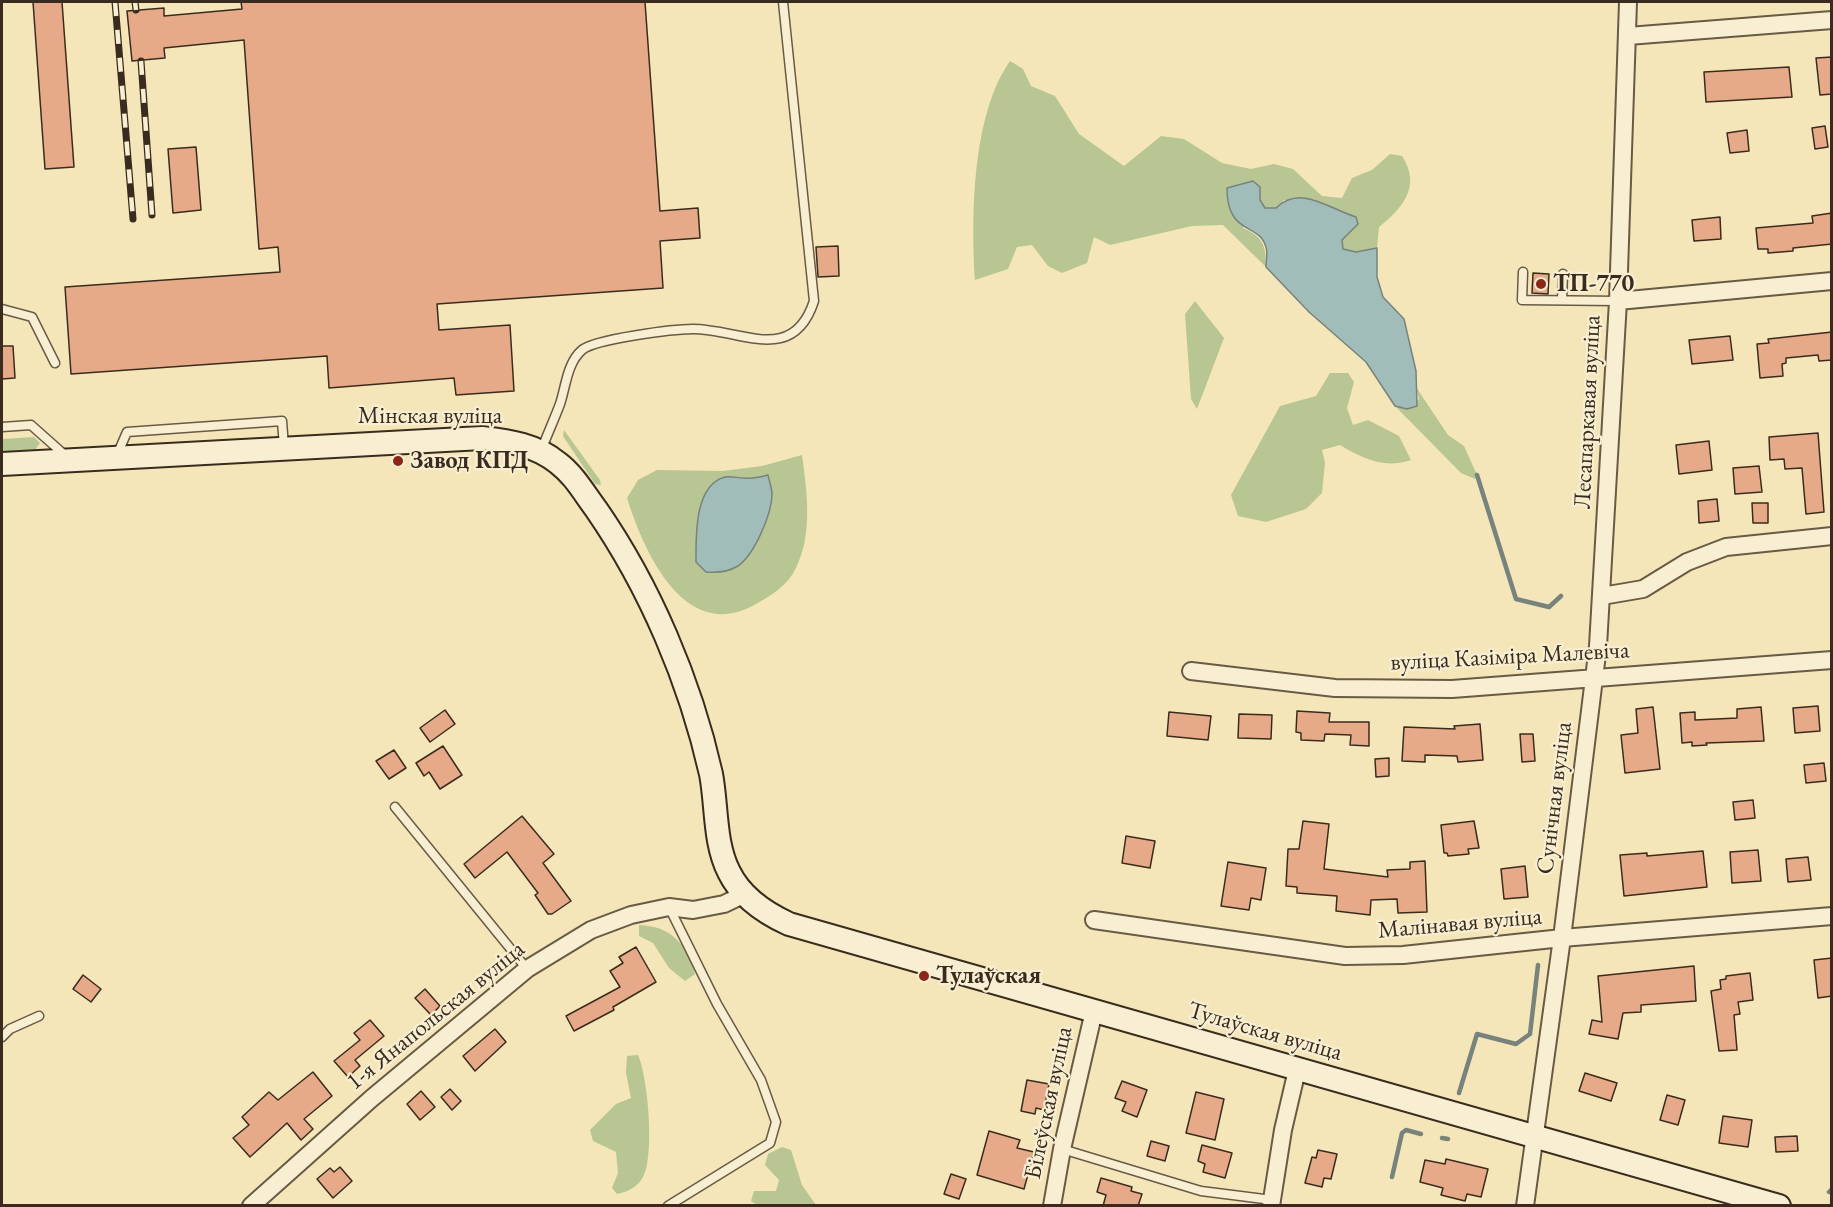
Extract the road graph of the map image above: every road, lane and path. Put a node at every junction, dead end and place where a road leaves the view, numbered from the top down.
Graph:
1 (783, 2) edge
2 (1629, 2) edge
3 (1832, 20) edge
4 (1628, 36) junction
5 (1523, 272) dead end
6 (1563, 274) dead end
7 (1832, 281) edge
8 (1562, 299) junction
9 (1618, 300) junction
10 (2, 309) edge
11 (55, 363) dead end
12 (2, 427) edge
13 (540, 451) junction
14 (70, 459) junction
15 (2, 464) edge
16 (1832, 536) edge
17 (1602, 596) junction
18 (1598, 646) joint
19 (1832, 660) edge
20 (1191, 671) dead end
21 (1594, 678) junction
22 (394, 807) dead end
23 (745, 894) junction
24 (669, 907) junction
25 (1832, 916) edge
26 (1094, 920) dead end
27 (1562, 938) junction
28 (527, 969) junction
29 (1094, 1011) junction
30 (39, 1016) dead end
31 (2, 1037) edge
32 (1297, 1070) junction
33 (1534, 1135) junction
34 (1062, 1149) junction
35 (1271, 1203) edge
36 (251, 1206) edge
37 (668, 1206) edge
38 (1052, 1206) edge
39 (1525, 1206) edge
40 (1779, 1206) edge

1 - 13 lane
2 - 4 street, Лесапаркавая вуліца
3 - 4 street
4 - 9 street, Лесапаркавая вуліца
5 - 8 lane
6 - 8 lane
7 - 9 street
8 - 9 lane
9 - 17 street, Лесапаркавая вуліца
10 - 11 lane
12 - 14 lane
13 - 14 main road, Мінская вуліца
13 - 23 main road, Мінская вуліца
14 - 15 main road, Мінская вуліца
16 - 17 street
17 - 18 street, Лесапаркавая вуліца
18 - 21 street, Сунічная вуліца
19 - 21 street, вуліца Казіміра Малевіча
20 - 21 street, вуліца Казіміра Малевіча
21 - 27 street, Сунічная вуліца
22 - 28 lane
23 - 24 street, 1-я Янапольская вуліца
23 - 29 main road, Тулаўская вуліца
24 - 28 street, 1-я Янапольская вуліца
24 - 37 lane
25 - 27 street, Малінавая вуліца
26 - 27 street, Малінавая вуліца
27 - 33 street, Сунічная вуліца
28 - 36 street, 1-я Янапольская вуліца
29 - 32 main road, Тулаўская вуліца
29 - 34 street, Білеўская вуліца
30 - 31 lane
32 - 33 main road, Тулаўская вуліца
32 - 35 street
33 - 39 street, Сунічная вуліца
33 - 40 main road, Тулаўская вуліца
34 - 35 lane
34 - 38 street, Білеўская вуліца

